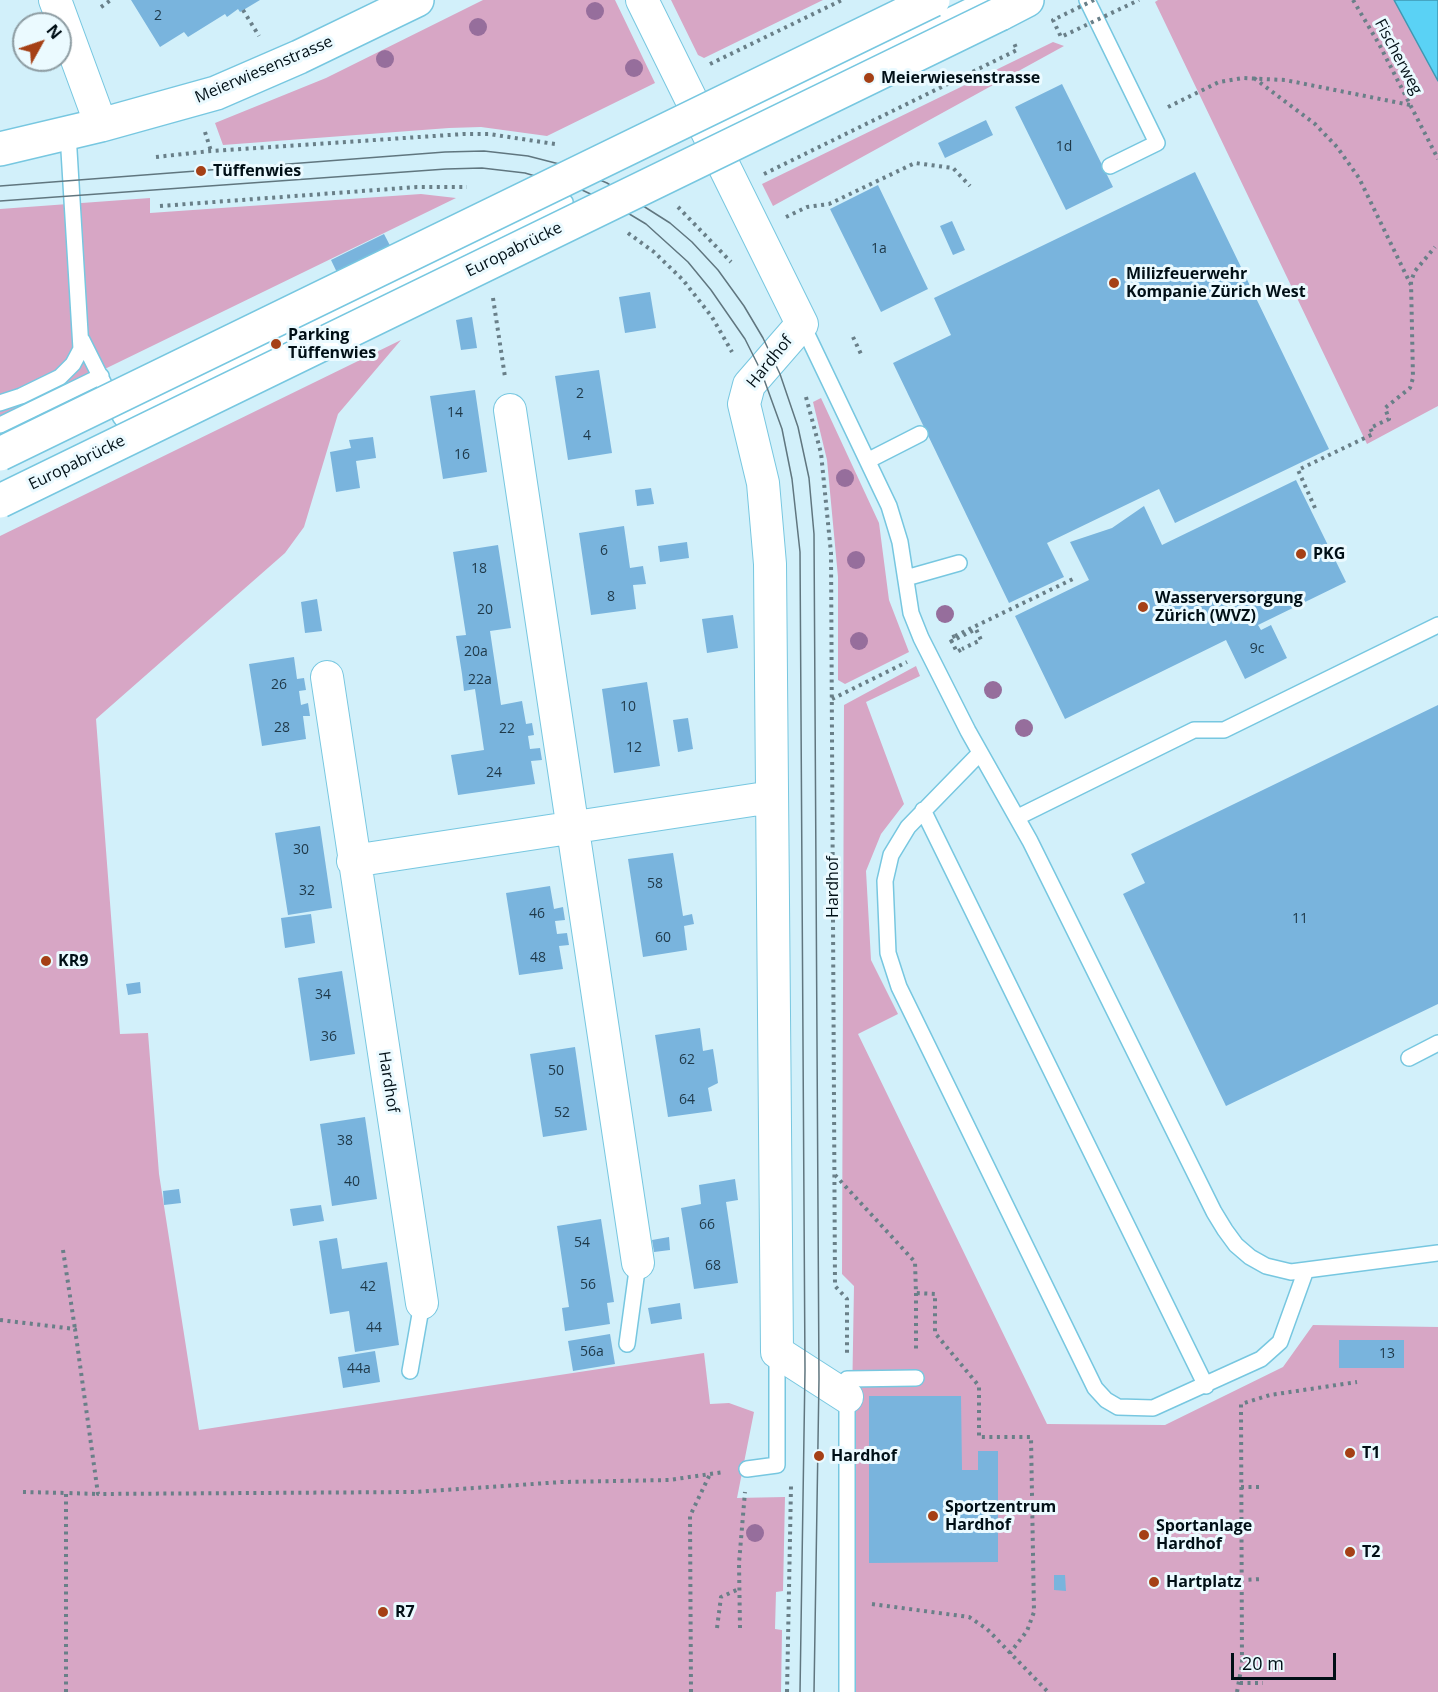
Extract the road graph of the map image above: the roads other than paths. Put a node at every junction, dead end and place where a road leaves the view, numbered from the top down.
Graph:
1 (55, 0) edge
2 (417, 0) edge
3 (642, 0) edge
4 (933, 0) edge
5 (982, 0) edge
6 (1027, 0) edge
7 (1088, 0) edge
8 (101, 125) junction
9 (708, 133) junction
10 (68, 134) junction
11 (0, 149) edge
12 (1110, 166) dead end
13 (565, 202) dead end
14 (802, 324) junction
15 (82, 340) junction
16 (100, 376) junction
17 (0, 403) edge
18 (510, 410) road end
19 (0, 425) edge
20 (920, 434) dead end
21 (0, 454) edge
22 (869, 460) junction
23 (0, 501) edge
24 (959, 563) dead end
25 (906, 578) junction
26 (1438, 625) edge
27 (327, 677) dead end
28 (980, 753) junction
29 (772, 797) junction
30 (923, 810) junction
31 (1018, 817) junction
32 (572, 829) junction
33 (353, 861) junction
34 (1438, 1043) edge
35 (1408, 1058) dead end
36 (1438, 1253) edge
37 (638, 1263) joint
38 (1306, 1270) junction
39 (422, 1303) joint
40 (627, 1344) dead end
41 (777, 1352) junction
42 (410, 1371) dead end
43 (916, 1378) dead end
44 (1206, 1386) junction
45 (847, 1388) junction
46 (747, 1469) road end
47 (847, 1692) edge

1 - 8 street
2 - 8 main road, Meierwiesenstrasse
3 - 9 street, Hardhof
4 - 21 main road, bridge
5 - 9 lane
6 - 23 main road, Europabrücke, bridge
7 - 12 lane
8 - 10 main road, Meierwiesenstrasse
9 - 14 street, Hardhof
10 - 11 main road, Meierwiesenstrasse
10 - 15 lane
13 - 16 lane
14 - 22 lane
14 - 29 street, Hardhof
15 - 16 lane
15 - 17 lane
16 - 19 lane
18 - 32 street
20 - 22 lane
22 - 25 lane
24 - 25 lane
25 - 28 lane
26 - 31 lane
27 - 33 street, Hardhof
28 - 30 lane
28 - 31 lane
29 - 32 street
29 - 41 street, Hardhof
30 - 44 lane
30 - 44 lane
31 - 38 lane
32 - 33 street
32 - 37 street
33 - 39 street, Hardhof
34 - 35 lane
36 - 38 lane
37 - 40 lane
38 - 44 lane
39 - 42 lane
41 - 45 street
41 - 46 lane
43 - 45 lane
45 - 47 lane

